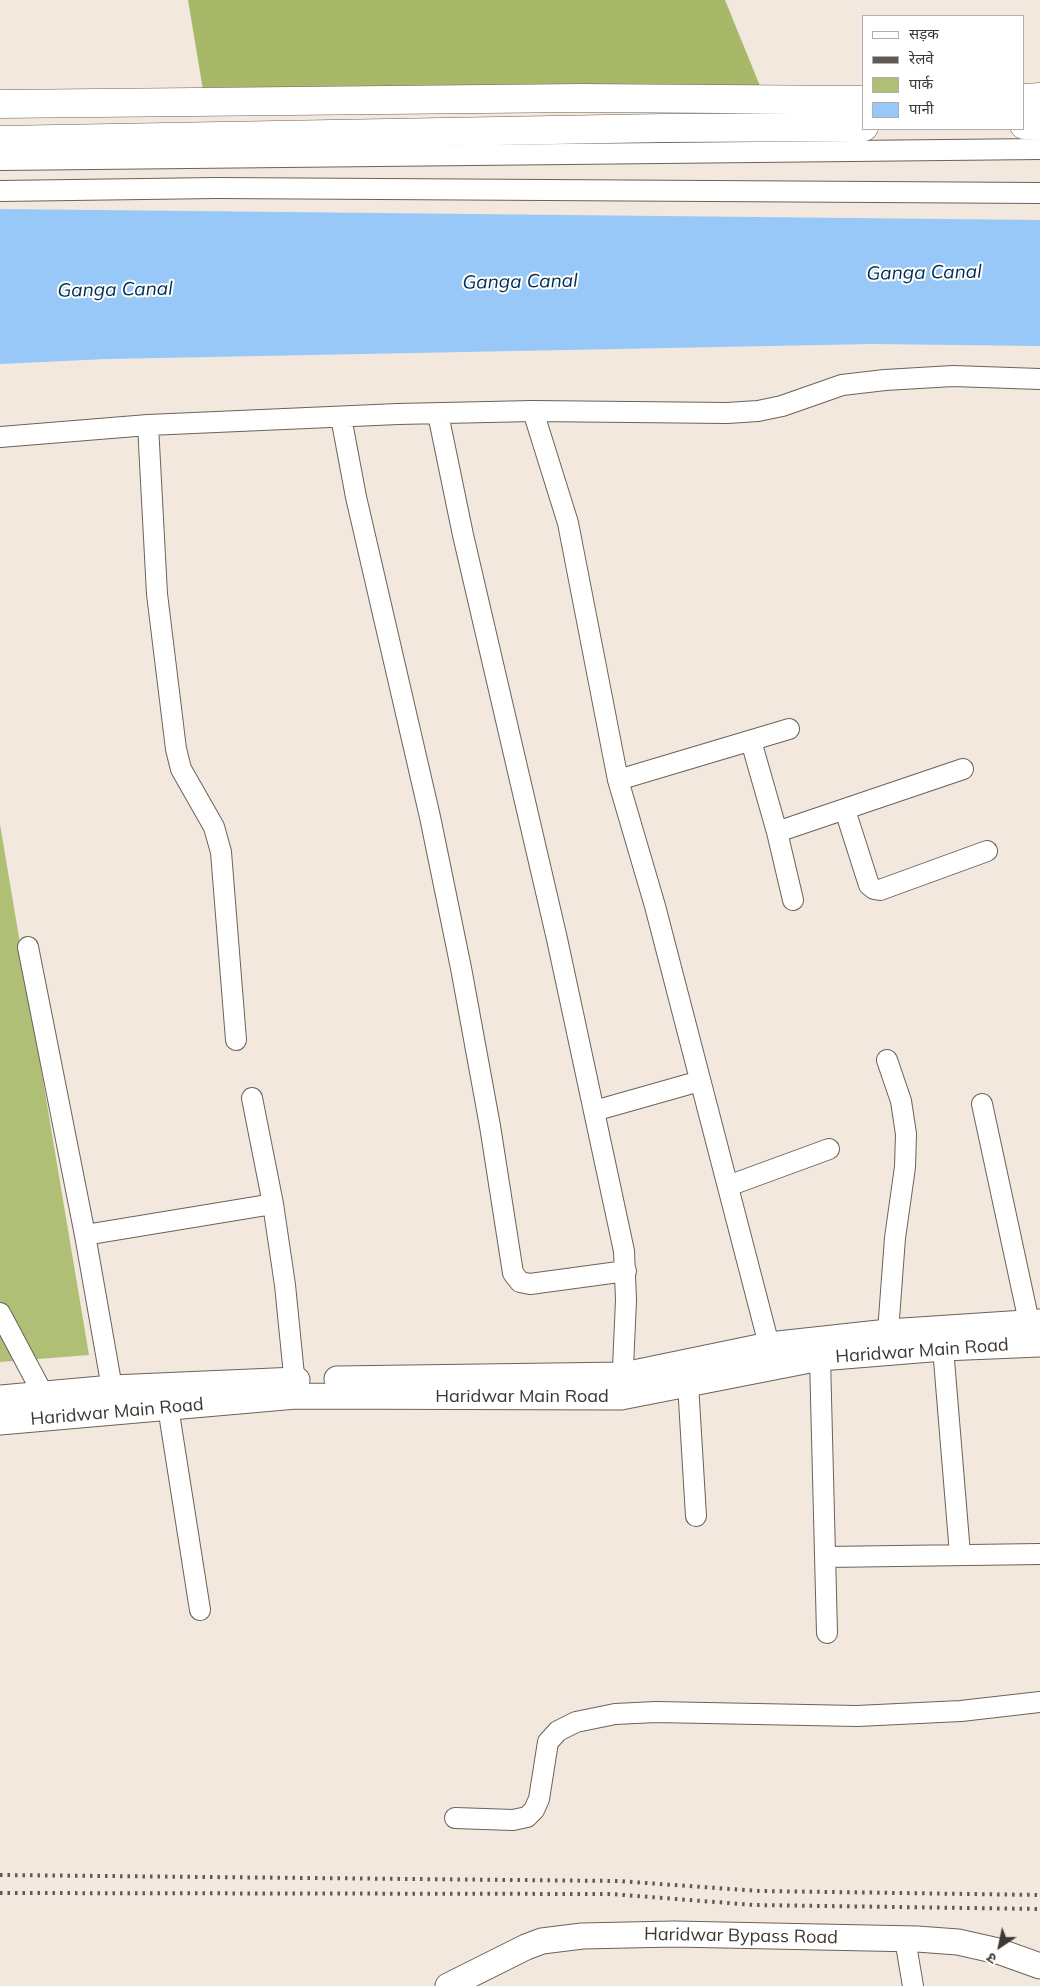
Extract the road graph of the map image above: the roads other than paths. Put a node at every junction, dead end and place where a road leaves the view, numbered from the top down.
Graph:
1 (1040, 90) edge
2 (1025, 94) edge
3 (1040, 97) edge
4 (1025, 98) edge
5 (862, 100) edge
6 (0, 104) edge
7 (1025, 125) edge
8 (1040, 125) edge
9 (862, 127) edge
10 (0, 140) edge
11 (1040, 148) edge
12 (0, 160) edge
13 (0, 191) edge
14 (1040, 193) edge
15 (1040, 379) edge
16 (533, 411) junction
17 (438, 414) junction
18 (341, 417) junction
19 (148, 425) junction
20 (0, 437) edge
21 (789, 729) dead end
22 (751, 741) junction
23 (963, 768) dead end
24 (618, 780) junction
25 (845, 810) junction
26 (777, 832) junction
27 (986, 852) dead end
28 (793, 900) dead end
29 (28, 947) dead end
30 (236, 1040) dead end
31 (887, 1060) dead end
32 (700, 1081) junction
33 (252, 1098) dead end
34 (982, 1104) dead end
35 (594, 1110) junction
36 (829, 1149) dead end
37 (728, 1186) junction
38 (273, 1204) junction
39 (85, 1235) junction
40 (626, 1271) junction
41 (0, 1313) edge
42 (1034, 1322) edge
43 (887, 1342) junction
44 (1040, 1344) edge
45 (769, 1345) junction
46 (943, 1348) junction
47 (820, 1358) junction
48 (688, 1384) junction
49 (622, 1386) junction
50 (112, 1388) junction
51 (295, 1388) junction
52 (43, 1394) junction
53 (0, 1398) edge
54 (168, 1407) junction
55 (0, 1422) edge
56 (696, 1516) dead end
57 (960, 1554) junction
58 (1040, 1554) edge
59 (826, 1557) junction
60 (200, 1610) dead end
61 (827, 1634) dead end
62 (1040, 1702) edge
63 (455, 1818) dead end
64 (905, 1939) junction
65 (1040, 1966) edge
66 (448, 1986) edge
67 (913, 1986) edge

1 - 2 street
3 - 4 highway
5 - 6 highway
7 - 8 highway
9 - 10 highway
11 - 12 street
13 - 14 street
15 - 16 street
16 - 17 street
16 - 24 street
17 - 18 street
17 - 35 street
18 - 19 street
18 - 40 street
19 - 20 street
19 - 30 street
21 - 22 street
22 - 24 street
22 - 26 street
23 - 25 street
24 - 32 street
25 - 26 street
25 - 27 street
26 - 28 street
29 - 39 street
31 - 43 street
32 - 35 street
32 - 37 street
33 - 38 street
34 - 42 street
35 - 40 street
36 - 37 street
37 - 45 street
38 - 39 street
38 - 51 street
39 - 50 street
40 - 49 street
41 - 52 street
42 - 43 main road, Haridwar Main Road
43 - 45 main road, Haridwar Main Road
43 - 46 main road, Haridwar Main Road
43 - 47 main road, Haridwar Main Road
44 - 46 main road, Haridwar Main Road
45 - 49 main road, Haridwar Main Road
46 - 57 street
47 - 48 main road, Haridwar Main Road
47 - 59 street
48 - 49 main road, Haridwar Main Road
48 - 56 street
49 - 51 main road, Haridwar Main Road
50 - 51 main road, Haridwar Main Road
50 - 52 main road, Haridwar Main Road
51 - 54 main road, Haridwar Main Road
52 - 53 main road, Haridwar Main Road
54 - 55 main road, Haridwar Main Road
54 - 60 street
57 - 58 street
57 - 59 street
59 - 61 street
62 - 63 street
64 - 65 main road, Haridwar Bypass Road
64 - 66 main road, Haridwar Bypass Road
64 - 67 street

